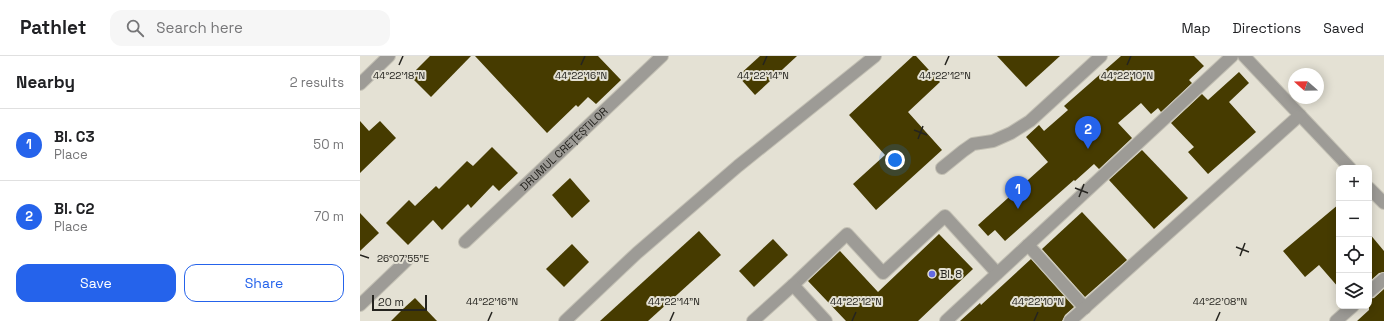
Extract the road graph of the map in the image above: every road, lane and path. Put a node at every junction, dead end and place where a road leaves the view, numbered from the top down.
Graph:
1 (389, 56) edge
2 (662, 56) edge
3 (875, 56) edge
4 (1101, 56) edge
5 (1232, 56) edge
6 (1244, 56) edge
7 (360, 84) edge
8 (1300, 115) junction
9 (1347, 165) edge
10 (942, 168) dead end
11 (1372, 191) edge
12 (1384, 203) edge
13 (465, 242) dead end
14 (1028, 245) junction
15 (407, 260) dead end
16 (997, 273) junction
17 (1384, 279) edge
18 (793, 285) junction
19 (1372, 289) edge
20 (360, 305) edge
21 (1085, 308) junction
22 (1350, 309) edge
23 (565, 321) edge
24 (753, 321) edge
25 (826, 321) edge
26 (946, 321) edge
27 (1070, 321) edge
28 (1336, 321) edge

1 - 7 street
2 - 13 street, DRUMUL CREȚEȘTILOR
3 - 23 street
4 - 10 street
5 - 14 street
6 - 8 street
8 - 9 street
8 - 21 street
11 - 12 street
14 - 16 street
14 - 21 street
15 - 20 street
16 - 18 street
16 - 26 street
17 - 19 street
18 - 24 street
18 - 25 street
21 - 27 street
22 - 28 street

